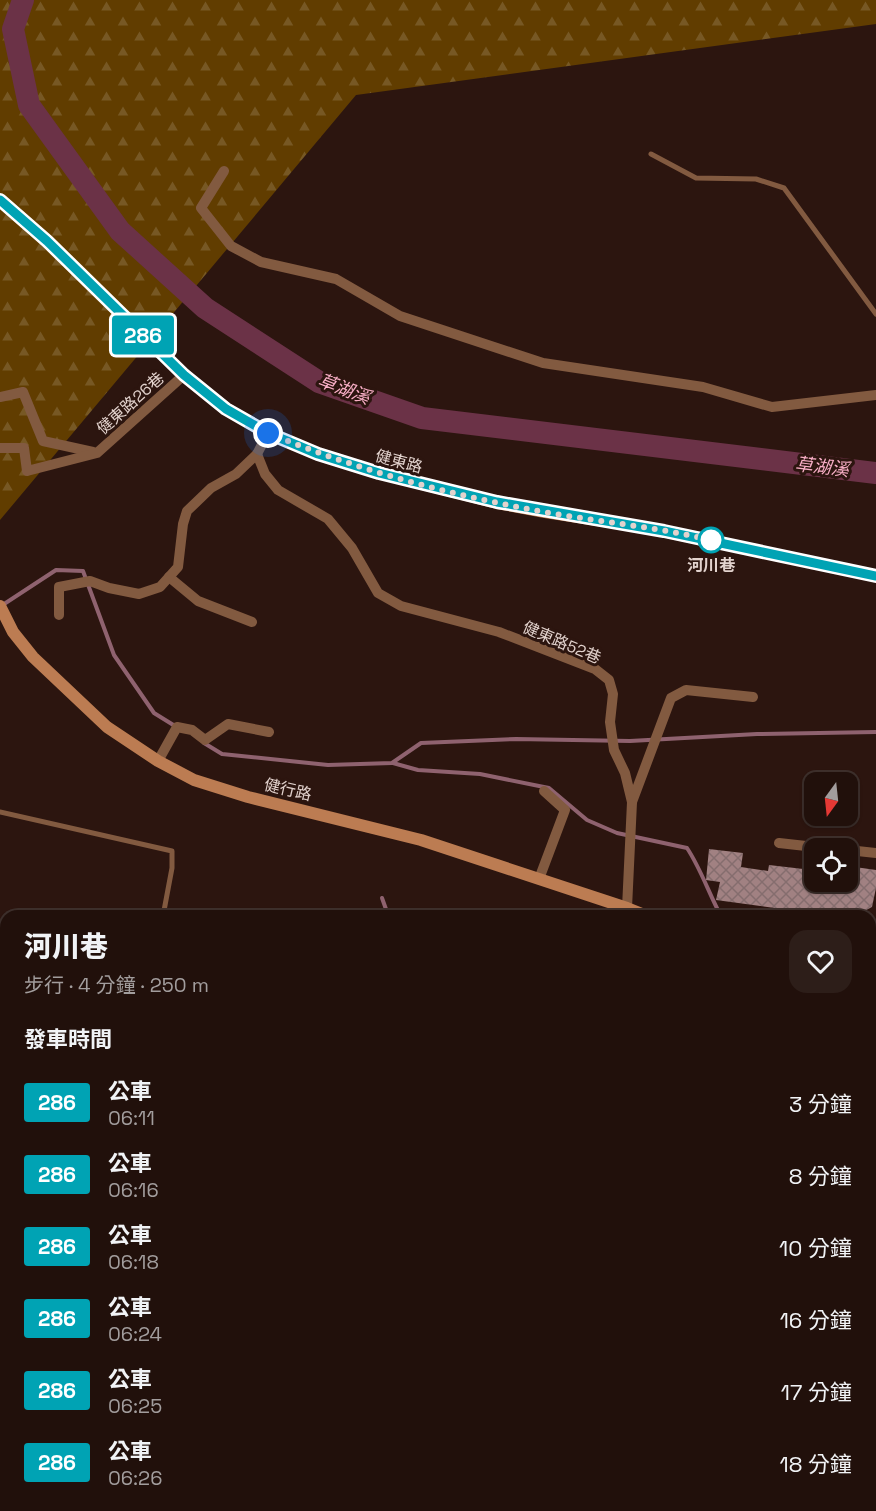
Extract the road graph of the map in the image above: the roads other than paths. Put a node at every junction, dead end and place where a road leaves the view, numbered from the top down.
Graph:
1 (651, 154) dead end
2 (224, 171) dead end
3 (0, 200) edge
4 (876, 314) edge
5 (184, 375) junction
6 (876, 395) edge
7 (0, 397) edge
8 (268, 433) junction
9 (0, 448) edge
10 (97, 453) junction
11 (257, 454) junction
12 (876, 576) edge
13 (170, 577) junction
14 (0, 606) edge
15 (59, 615) dead end
16 (252, 622) dead end
17 (753, 697) dead end
18 (269, 732) dead end
19 (158, 761) junction
20 (544, 791) dead end
21 (632, 802) junction
22 (0, 812) edge
23 (779, 843) dead end
24 (804, 846) edge
25 (858, 851) edge
26 (876, 854) edge
27 (539, 879) junction
28 (164, 910) edge
29 (621, 910) edge
30 (626, 910) edge

1 - 4 lane
2 - 6 street
3 - 5 street, 健東路
5 - 8 street, 健東路
5 - 10 street, 健東路26巷
7 - 10 street, 健東路26巷
8 - 11 street
8 - 12 street, 健東路
9 - 10 street, 健東路26巷
11 - 13 street
11 - 21 street, 健東路52巷
13 - 15 street
13 - 16 street
14 - 19 street, 健行路
17 - 21 street
18 - 19 street
19 - 27 street, 健行路
20 - 27 street
21 - 30 street
22 - 28 lane
23 - 24 street
25 - 26 street
27 - 29 street, 健行路

